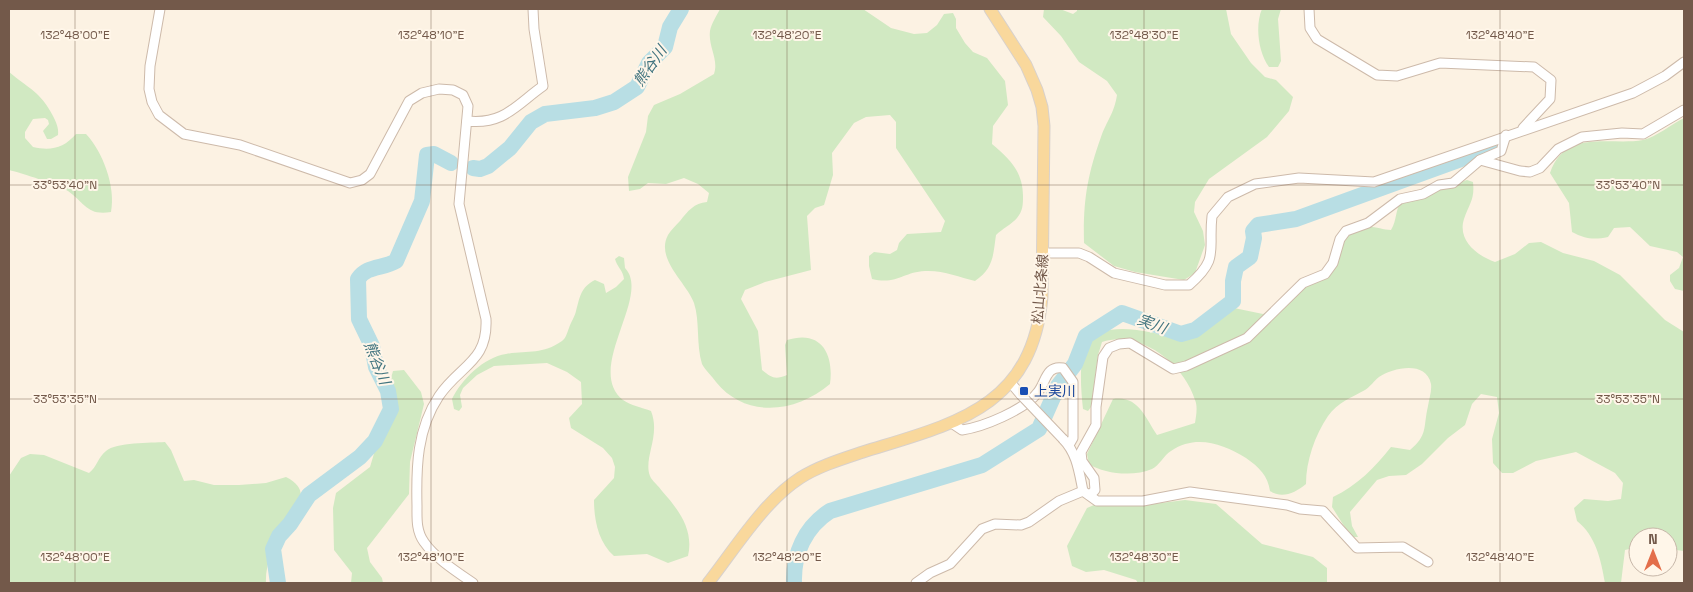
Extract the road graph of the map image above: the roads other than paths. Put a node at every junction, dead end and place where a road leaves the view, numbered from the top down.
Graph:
1 (160, 9) edge
2 (533, 9) edge
3 (990, 9) edge
4 (1309, 9) edge
5 (1684, 62) edge
6 (1684, 110) edge
7 (467, 122) junction
8 (1520, 130) junction
9 (1506, 135) junction
10 (1480, 160) junction
11 (1043, 253) junction
12 (1010, 382) junction
13 (953, 424) junction
14 (1066, 442) junction
15 (1086, 493) junction
16 (1428, 562) dead end
17 (473, 583) edge
18 (708, 583) edge
19 (916, 583) edge

1 - 7 street
2 - 7 street
3 - 11 main road, 松山北条線
4 - 8 street
5 - 8 street
6 - 10 street
7 - 17 street
8 - 9 street
9 - 10 street
9 - 11 street
10 - 15 street
11 - 12 main road, 松山北条線
12 - 13 main road, 松山北条線
12 - 14 street, bridge
13 - 14 street
13 - 18 main road, 松山北条線
14 - 15 street
15 - 16 street
15 - 19 street

